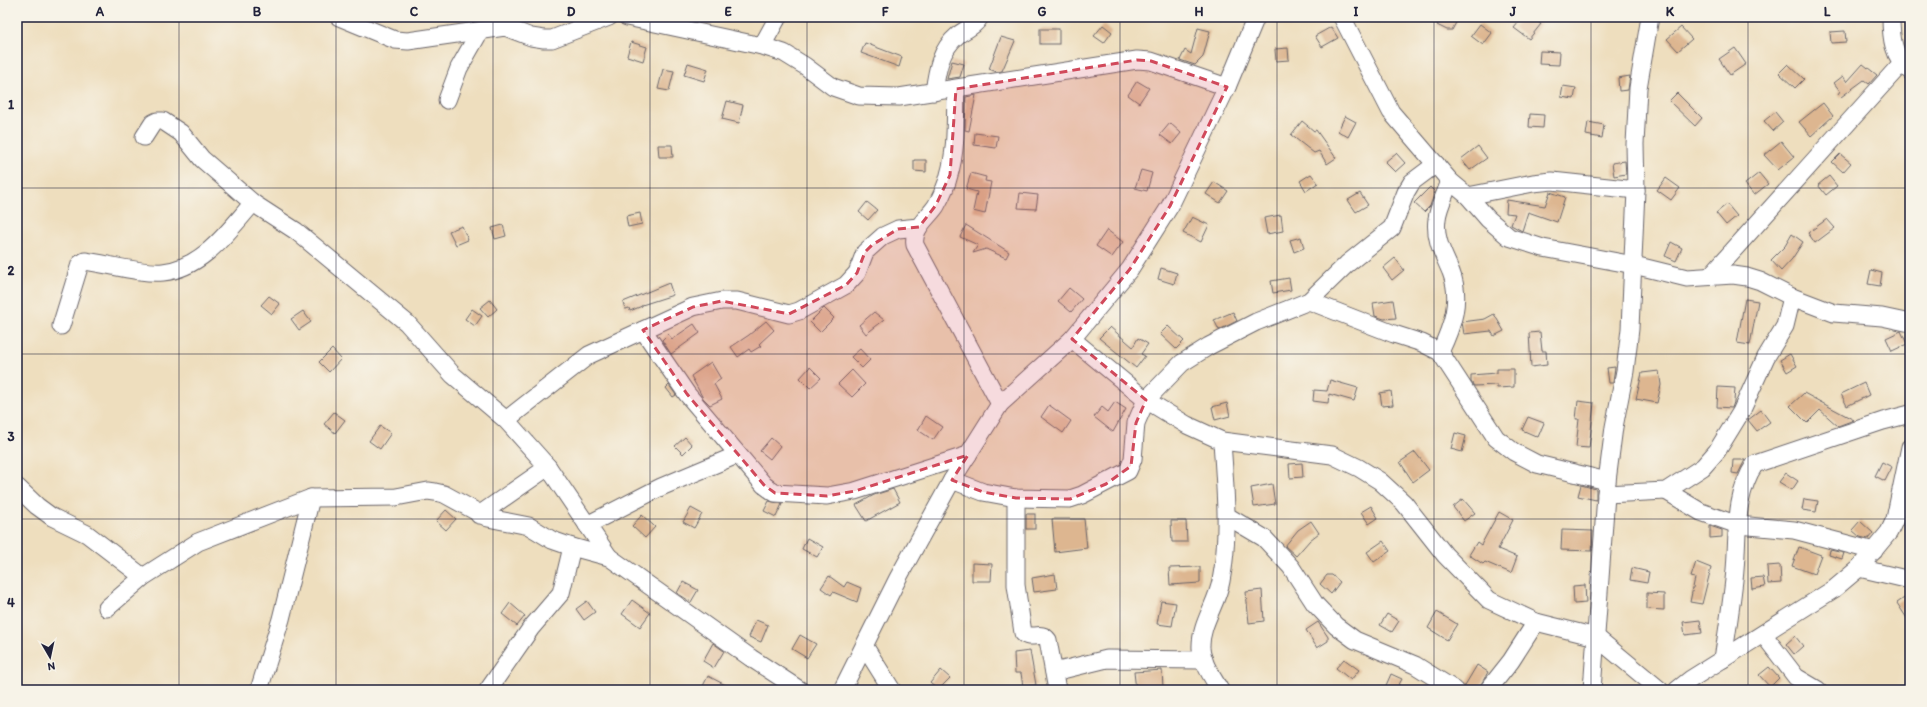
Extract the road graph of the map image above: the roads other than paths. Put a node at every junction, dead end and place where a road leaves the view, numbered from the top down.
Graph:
1 (339, 17) edge
2 (609, 17) edge
3 (627, 17) edge
4 (778, 17) edge
5 (980, 17) edge
6 (1256, 17) edge
7 (1342, 17) edge
8 (1650, 17) edge
9 (1891, 17) edge
10 (507, 22) edge
11 (480, 31) junction
12 (762, 46) junction
13 (1906, 67) edge
14 (1227, 87) junction
15 (956, 89) junction
16 (934, 92) junction
17 (448, 100) dead end
18 (144, 137) dead end
19 (1436, 164) junction
20 (1450, 181) junction
21 (1636, 190) junction
22 (1468, 196) junction
23 (253, 203) junction
24 (919, 227) junction
25 (1634, 265) junction
26 (1710, 276) junction
27 (1792, 297) junction
28 (1309, 301) junction
29 (1910, 323) edge
30 (61, 326) dead end
31 (643, 330) junction
32 (1072, 339) junction
33 (1440, 352) junction
34 (1146, 400) junction
35 (1000, 404) junction
36 (1910, 414) edge
37 (506, 420) junction
38 (1222, 441) junction
39 (1910, 448) edge
40 (737, 454) junction
41 (968, 455) junction
42 (548, 467) junction
43 (952, 480) junction
44 (17, 487) edge
45 (1607, 488) junction
46 (1666, 491) junction
47 (311, 498) junction
48 (1016, 498) junction
49 (479, 515) junction
50 (1227, 516) junction
51 (587, 525) junction
52 (1738, 525) junction
53 (572, 547) junction
54 (1874, 551) junction
55 (609, 557) junction
56 (1860, 568) junction
57 (143, 577) junction
58 (1910, 580) edge
59 (106, 608) dead end
60 (1536, 622) junction
61 (1763, 634) junction
62 (1596, 637) junction
63 (865, 647) junction
64 (1723, 659) junction
65 (1204, 660) junction
66 (1054, 672) junction
67 (262, 689) edge
68 (488, 690) edge
69 (800, 690) edge
70 (842, 690) edge
71 (892, 690) edge
72 (1056, 690) edge
73 (1220, 690) edge
74 (1455, 690) edge
75 (1488, 690) edge
76 (1592, 690) edge
77 (1660, 690) edge
78 (1677, 690) edge
79 (1818, 690) edge

1 - 11 street
2 - 10 street
3 - 12 street
4 - 12 street
5 - 16 street
6 - 14 street
7 - 19 street
8 - 21 street
9 - 13 street
10 - 11 street
11 - 17 street
12 - 16 street
13 - 26 street
14 - 15 street
14 - 32 street
15 - 16 street
15 - 24 street
18 - 23 street
19 - 20 street
19 - 28 street
20 - 22 street
20 - 33 street
21 - 22 street
21 - 25 street
22 - 25 street
23 - 30 street
23 - 37 street
24 - 31 street
24 - 35 street
25 - 26 street
25 - 45 street
26 - 27 street
27 - 29 street
27 - 46 street
28 - 33 street
28 - 34 street
31 - 37 street
31 - 40 street
32 - 34 street
32 - 35 street
33 - 45 street
34 - 38 street
34 - 48 street
35 - 41 street
36 - 52 street
37 - 42 street
38 - 50 street
38 - 60 street
39 - 54 street
40 - 41 street
40 - 51 street
41 - 43 street
42 - 49 street
42 - 51 street
43 - 48 street
43 - 63 street
44 - 57 street
45 - 46 street
45 - 62 street
46 - 52 street
47 - 49 street
47 - 57 street
47 - 67 street
48 - 66 street
49 - 53 street
50 - 65 street
50 - 74 street
51 - 55 street
52 - 54 street
52 - 64 street
53 - 55 street
53 - 68 street
54 - 56 street
55 - 69 street
56 - 58 street
56 - 61 street
57 - 59 street
60 - 62 street
60 - 75 street
61 - 64 street
61 - 79 street
62 - 76 street
62 - 77 street
63 - 70 street
63 - 71 street
64 - 78 street
65 - 66 street
65 - 73 street
66 - 72 street

